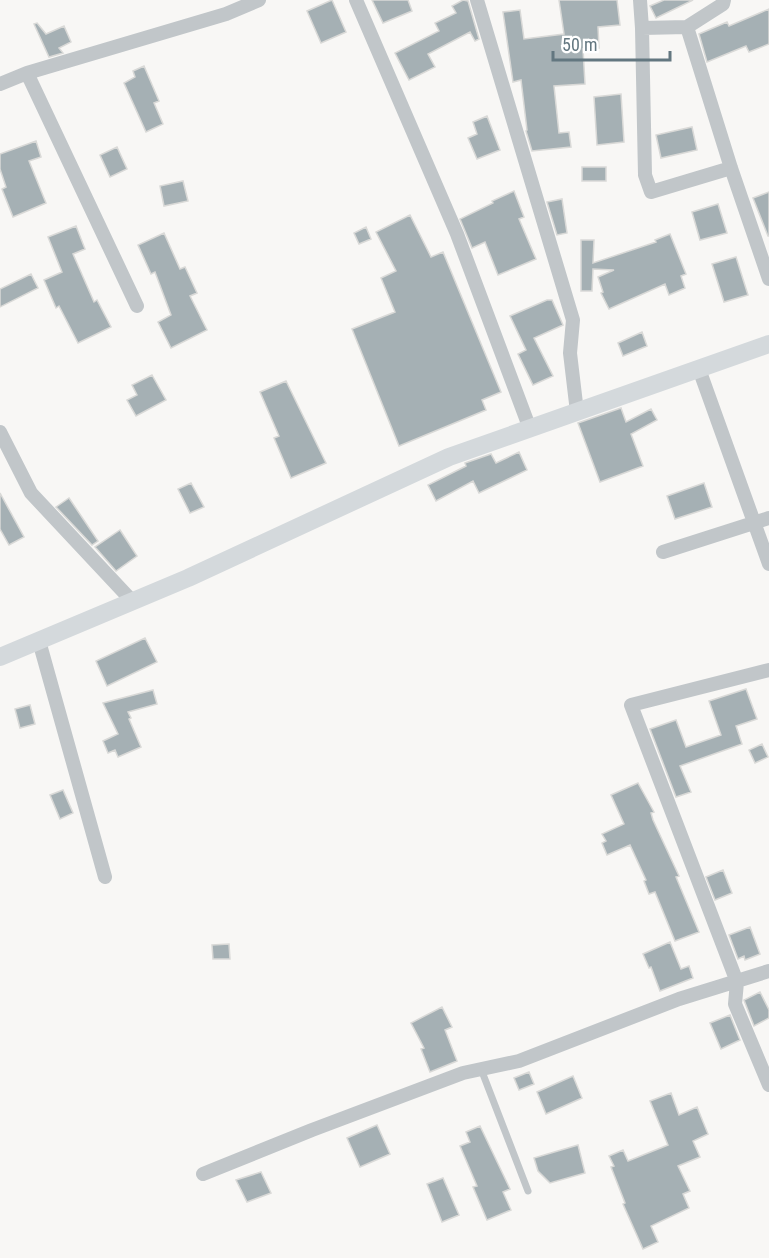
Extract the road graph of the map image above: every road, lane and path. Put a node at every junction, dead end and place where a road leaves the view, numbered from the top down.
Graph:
1 (260, 0) edge
2 (356, 0) edge
3 (477, 0) edge
4 (639, 0) edge
5 (727, 1) edge
6 (687, 27) junction
7 (642, 28) junction
8 (27, 73) junction
9 (0, 84) edge
10 (731, 168) junction
11 (769, 279) edge
12 (137, 306) dead end
13 (769, 344) edge
14 (699, 369) junction
15 (577, 412) junction
16 (530, 429) junction
17 (0, 432) edge
18 (769, 518) edge
19 (755, 522) junction
20 (663, 552) dead end
21 (769, 564) edge
22 (133, 602) junction
23 (39, 641) junction
24 (0, 657) edge
25 (769, 670) edge
26 (105, 877) dead end
27 (769, 971) edge
28 (737, 982) junction
29 (482, 1069) junction
30 (769, 1085) edge
31 (203, 1174) dead end
32 (528, 1191) dead end

1 - 8 street
2 - 16 street
3 - 15 street
4 - 7 street
5 - 6 street
6 - 7 street
6 - 10 street
7 - 10 street
8 - 9 street
8 - 12 street
10 - 11 street
13 - 14 street
14 - 15 street
14 - 19 street
15 - 16 street
16 - 22 street
17 - 22 street
18 - 19 street
19 - 20 street
19 - 21 street
22 - 23 street
23 - 24 street
23 - 26 street
25 - 28 street
27 - 28 street
28 - 29 street
28 - 30 street
29 - 31 street
29 - 32 lane

